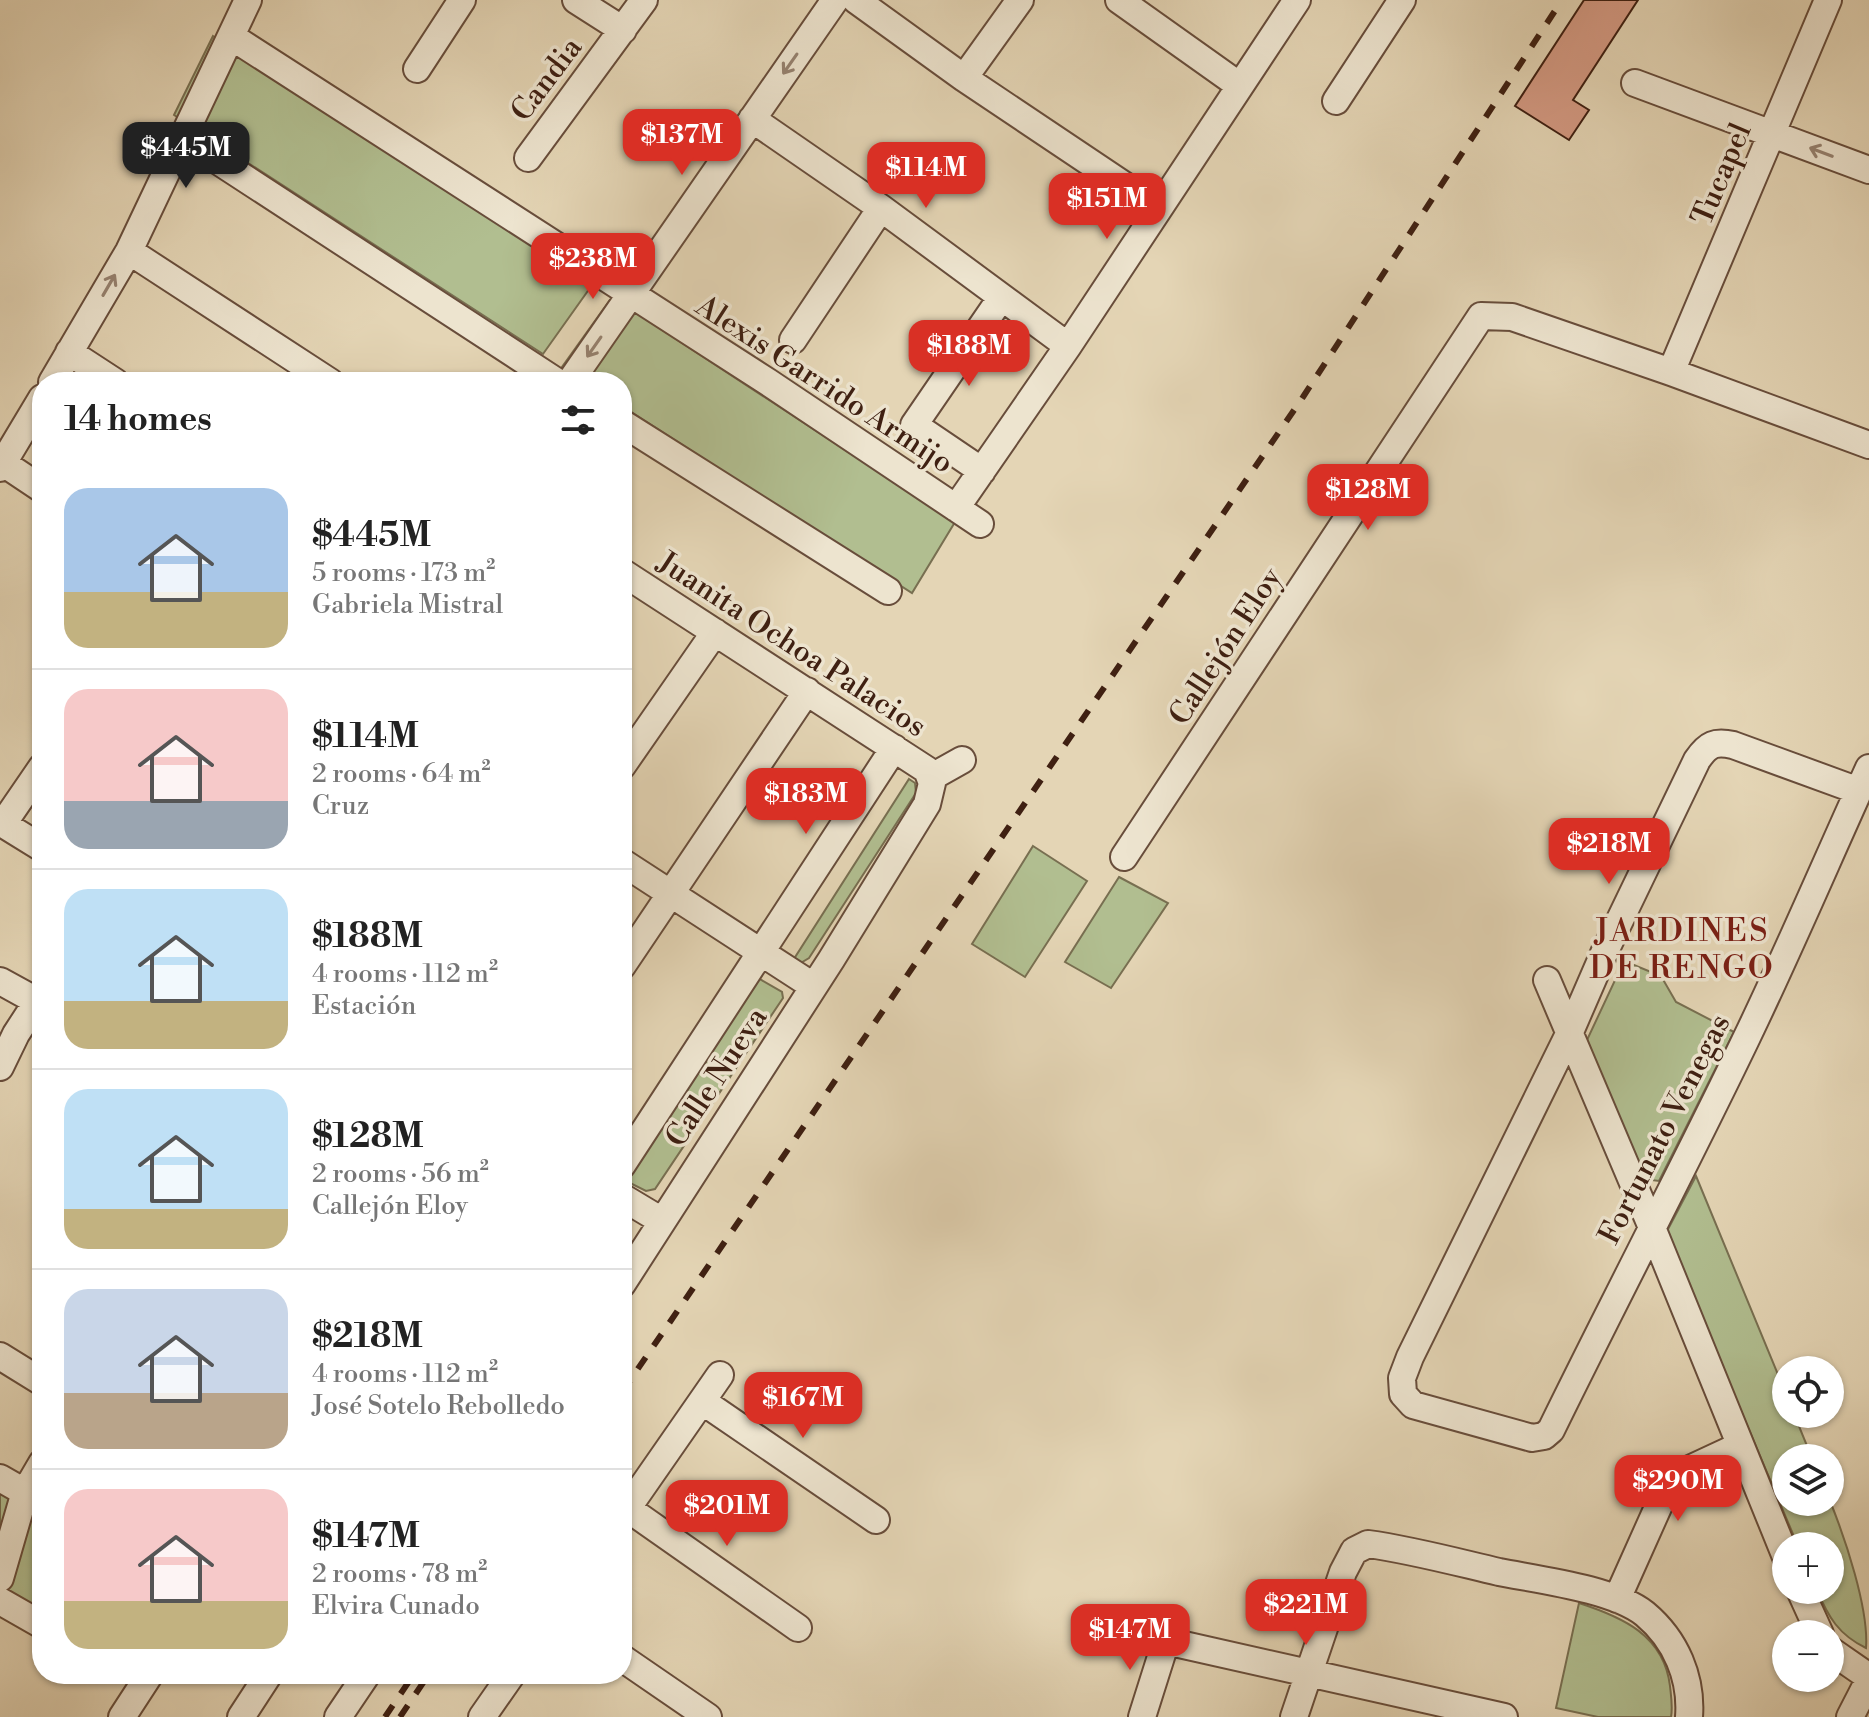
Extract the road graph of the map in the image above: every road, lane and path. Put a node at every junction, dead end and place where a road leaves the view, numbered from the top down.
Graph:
1 (248, 0) edge
2 (462, 0) edge
3 (576, 0) edge
4 (644, 0) edge
5 (835, 0) edge
6 (856, 0) edge
7 (1020, 0) edge
8 (1119, 0) edge
9 (1297, 0) edge
10 (1402, 0) edge
11 (1828, 0) edge
12 (623, 30) junction
13 (232, 37) junction
14 (417, 69) dead end
15 (964, 78) junction
16 (1635, 83) dead end
17 (1240, 86) junction
18 (1336, 101) dead end
19 (752, 119) junction
20 (1773, 134) junction
21 (183, 138) junction
22 (528, 158) dead end
23 (1869, 170) edge
24 (881, 208) junction
25 (1158, 208) junction
26 (129, 251) junction
27 (630, 295) junction
28 (1001, 298) junction
29 (793, 340) dead end
30 (1068, 346) junction
31 (69, 352) junction
32 (58, 372) edge
33 (100, 372) edge
34 (315, 372) edge
35 (542, 372) edge
36 (577, 372) edge
37 (1671, 372) junction
38 (32, 415) edge
39 (632, 429) edge
40 (1869, 445) edge
41 (1, 466) edge
42 (982, 471) junction
43 (32, 483) edge
44 (956, 508) junction
45 (980, 524) dead end
46 (632, 578) edge
47 (888, 591) dead end
48 (715, 632) junction
49 (807, 691) junction
50 (894, 748) junction
51 (632, 752) edge
52 (962, 760) dead end
53 (929, 774) junction
54 (1864, 780) edge
55 (32, 781) edge
56 (1, 823) edge
57 (32, 842) edge
58 (1124, 857) dead end
59 (632, 869) edge
60 (669, 893) junction
61 (632, 950) edge
62 (761, 952) junction
63 (1547, 980) dead end
64 (0, 981) edge
65 (813, 986) junction
66 (32, 995) edge
67 (32, 1013) edge
68 (1569, 1034) junction
69 (0, 1067) edge
70 (632, 1150) edge
71 (632, 1203) edge
72 (662, 1221) junction
73 (1653, 1230) junction
74 (632, 1268) edge
75 (0, 1356) edge
76 (720, 1375) dead end
77 (32, 1376) edge
78 (702, 1401) junction
79 (1739, 1446) junction
80 (0, 1478) edge
81 (32, 1496) edge
82 (32, 1502) edge
83 (632, 1502) edge
84 (632, 1517) edge
85 (876, 1520) dead end
86 (1775, 1532) edge
87 (0, 1578) edge
88 (1617, 1599) junction
89 (0, 1601) edge
90 (32, 1619) edge
91 (1098, 1623) dead end
92 (798, 1628) dead end
93 (1166, 1641) junction
94 (1844, 1660) edge
95 (632, 1665) edge
96 (1308, 1673) junction
97 (1869, 1678) edge
98 (137, 1684) edge
99 (262, 1684) edge
100 (360, 1684) edge
101 (505, 1684) edge
102 (122, 1717) edge
103 (241, 1717) edge
104 (338, 1717) edge
105 (483, 1717) edge
106 (708, 1717) edge
107 (1142, 1717) edge
108 (1294, 1717) edge
109 (1504, 1717) edge
110 (1689, 1717) edge
111 (1850, 1717) edge

1 - 13 street
2 - 14 street
3 - 12 street
4 - 12 street, Candia
5 -> 19 street
6 - 15 street
7 - 15 street
8 - 17 street
9 - 17 street
10 - 18 street
11 - 20 street, Tucapel
12 - 22 street, Candia
13 - 21 street
13 - 27 street, Alexis Garrido Armijo
15 - 25 street
16 - 20 street
17 - 25 street
19 - 24 street
19 - 27 street
23 -> 20 street
20 - 37 street, Tucapel
21 - 26 street
21 - 35 street
24 - 28 street
24 - 29 street
25 - 30 street
31 -> 26 street
26 - 34 street
27 -> 36 street
27 - 44 street, Alexis Garrido Armijo
28 - 30 street
28 - 42 street
30 - 42 street
31 - 32 street
31 - 33 street
37 - 40 street
37 - 58 street, Callejón Eloy
38 - 41 street
39 - 47 street
41 - 43 street
42 - 44 street
44 - 45 street, Alexis Garrido Armijo
46 - 48 street, Juanita Ochoa Palacios
48 - 49 street, Juanita Ochoa Palacios
48 - 51 street
49 - 50 street, Juanita Ochoa Palacios
49 - 60 street
50 - 53 street, Juanita Ochoa Palacios
50 - 62 street
52 - 53 street
53 - 65 street, Calle Nueva
54 - 68 street
54 - 73 street, Fortunato Venegas
55 - 56 street
56 - 57 street
59 - 60 street
60 - 61 street
60 - 62 street
62 - 65 street
62 - 70 street
63 - 68 street
64 - 66 street
65 - 72 street, Calle Nueva
67 - 69 street
68 - 73 street
68 - 73 street, Fortunato Venegas
71 - 72 street
72 - 74 street, Calle Nueva
73 - 79 street
75 - 77 street
76 - 78 street
78 - 83 street
78 - 85 street
79 - 86 street
79 - 88 street
80 - 81 street
82 - 87 street
84 - 92 street
88 - 96 street
88 - 110 street
89 - 90 street
91 - 93 street
93 - 96 street
93 - 107 street
94 - 97 street
95 - 106 street
96 - 108 street
96 - 109 street
97 - 111 street
98 - 102 street
99 - 103 street
100 - 104 street
101 - 105 street

